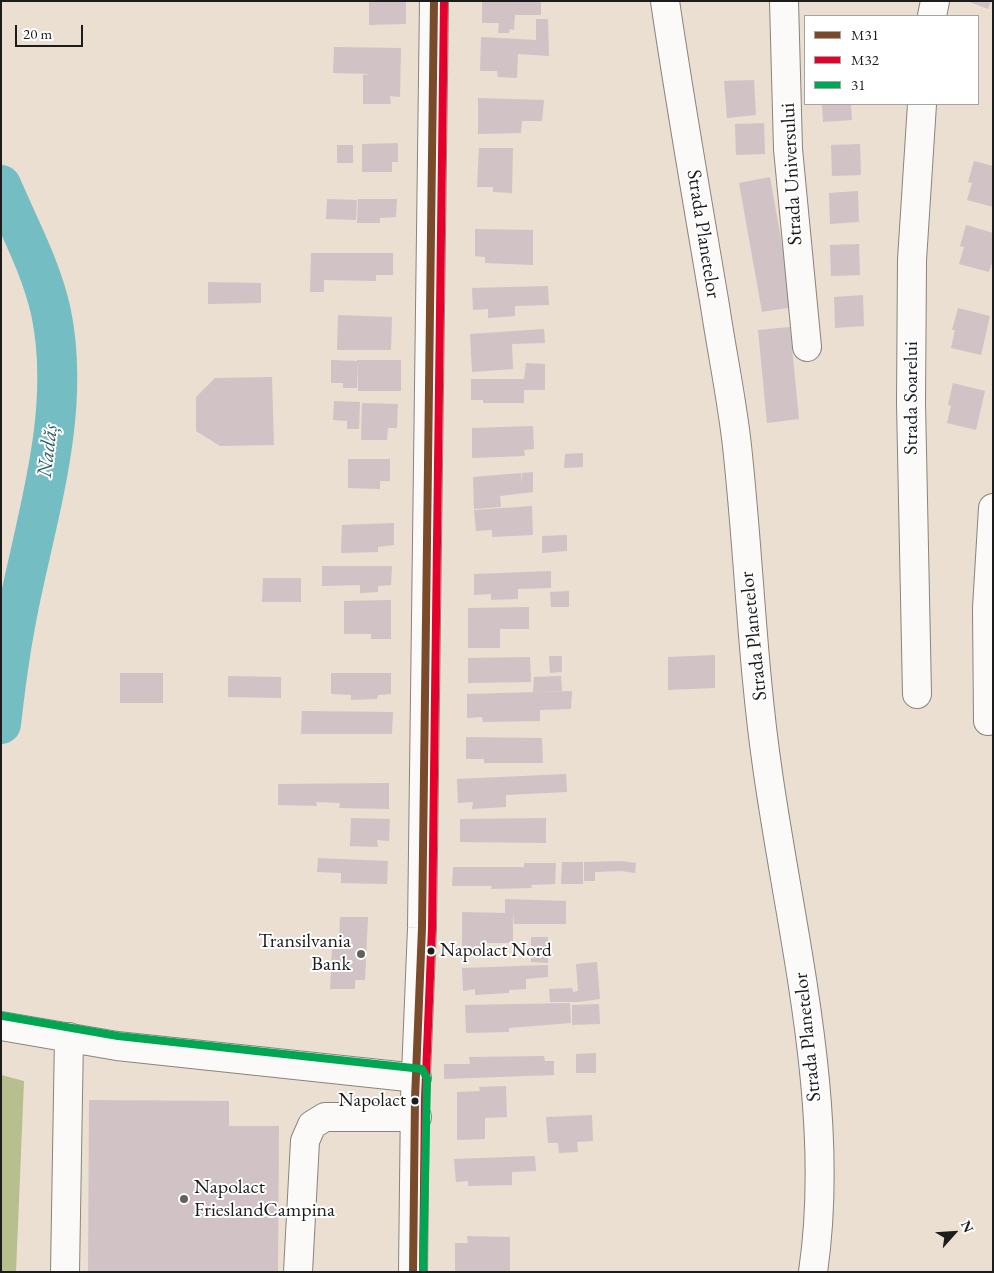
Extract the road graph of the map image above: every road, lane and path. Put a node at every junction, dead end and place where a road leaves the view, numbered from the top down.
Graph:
1 (434, 1) edge
2 (665, 1) edge
3 (784, 1) edge
4 (935, 1) edge
5 (932, 15) edge
6 (922, 105) edge
7 (807, 347) dead end
8 (993, 508) edge
9 (917, 694) dead end
10 (988, 721) dead end
11 (1, 1026) edge
12 (69, 1037) junction
13 (417, 1078) junction
14 (416, 1117) junction
15 (65, 1272) edge
16 (298, 1272) edge
17 (413, 1272) edge
18 (813, 1272) edge

1 - 13 street
2 - 18 street, Strada Planetelor
3 - 7 street, Strada Universului
4 - 5 street
6 - 9 street, Strada Soarelui
8 - 10 street
11 - 12 street
12 - 13 street
12 - 15 street
13 - 14 street
14 - 16 street
14 - 17 street

